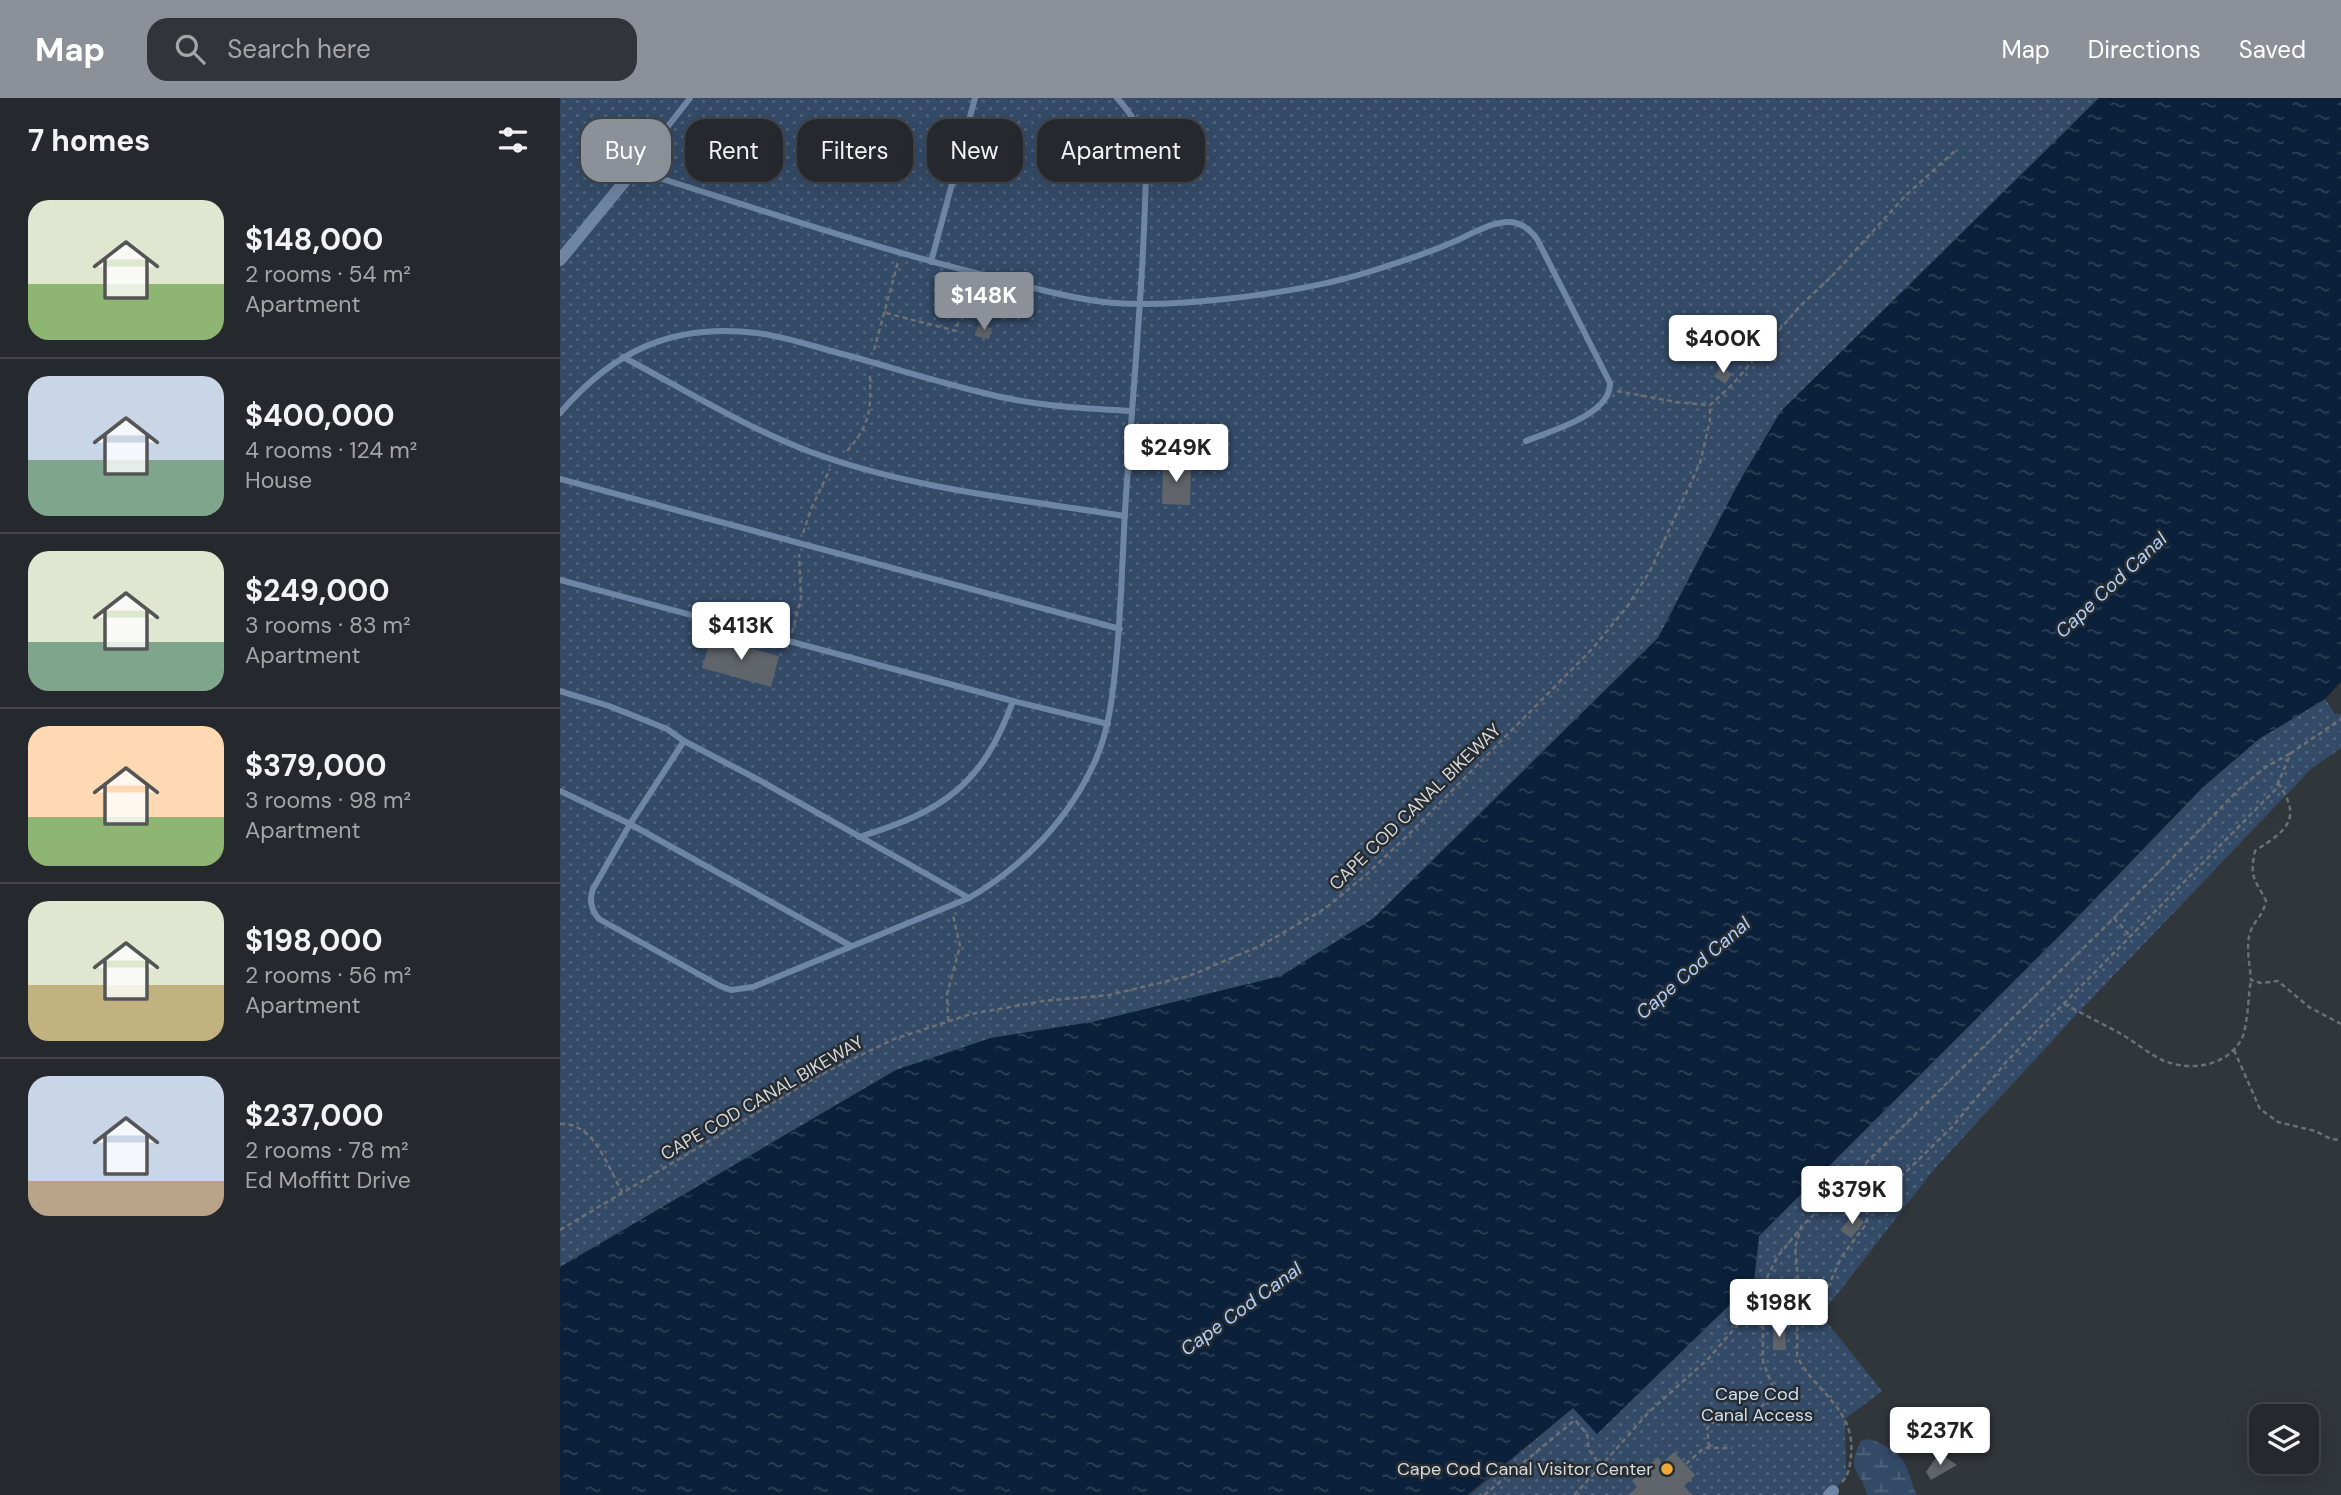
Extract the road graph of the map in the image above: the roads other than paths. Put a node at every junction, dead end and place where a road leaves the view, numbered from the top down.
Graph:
1 (690, 98) edge
2 (975, 98) edge
3 (1117, 98) edge
4 (671, 122) edge
5 (671, 181) edge
6 (624, 182) edge
7 (560, 260) edge
8 (931, 262) junction
9 (1139, 304) junction
10 (623, 357) junction
11 (1131, 411) junction
12 (560, 413) edge
13 (1526, 441) dead end
14 (560, 479) edge
15 (1125, 516) junction
16 (560, 580) edge
17 (1120, 628) junction
18 (560, 691) edge
19 (1013, 701) junction
20 (1108, 724) junction
21 (684, 741) junction
22 (560, 791) edge
23 (630, 824) junction
24 (859, 837) junction
25 (969, 898) junction
26 (851, 946) junction

1 - 4 lane
2 - 8 lane
3 - 9 lane
5 - 8 lane
6 - 7 street
8 - 9 lane
9 - 11 lane
9 - 13 lane
10 - 11 lane
10 - 12 lane
10 - 15 lane
11 - 15 lane
14 - 17 lane
15 - 17 lane
16 - 19 lane
17 - 20 lane
18 - 21 lane
19 - 20 lane
19 - 24 lane
20 - 25 lane
21 - 23 lane
21 - 24 lane
22 - 23 lane
23 - 26 lane
23 - 26 lane
24 - 25 lane
25 - 26 lane

